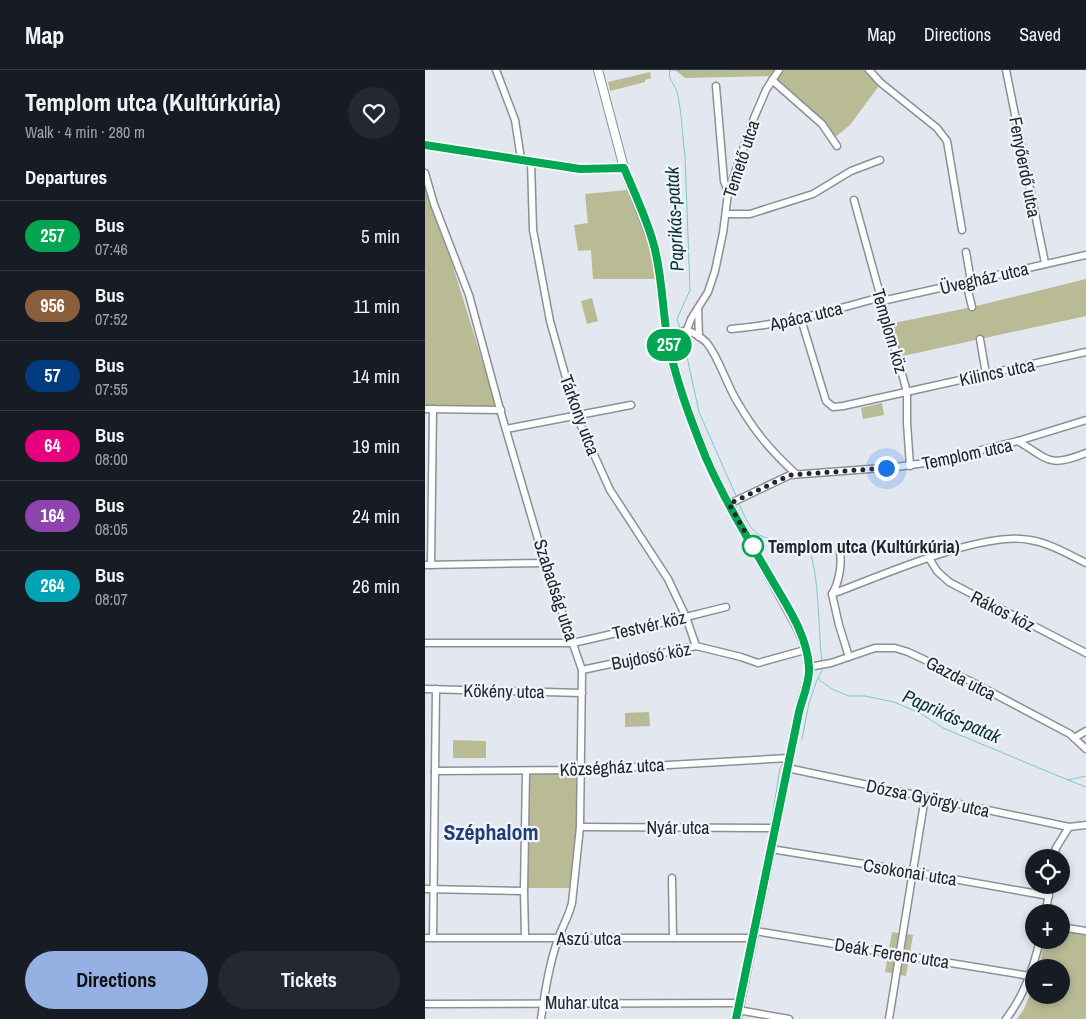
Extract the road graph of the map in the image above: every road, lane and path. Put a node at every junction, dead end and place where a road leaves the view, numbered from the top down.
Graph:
1 (496, 70) edge
2 (598, 70) edge
3 (779, 70) edge
4 (869, 70) edge
5 (1006, 70) edge
6 (772, 80) junction
7 (716, 86) dead end
8 (425, 145) edge
9 (837, 146) dead end
10 (521, 159) junction
11 (880, 160) dead end
12 (531, 161) junction
13 (624, 168) junction
14 (425, 173) edge
15 (728, 193) junction
16 (854, 200) dead end
17 (726, 214) junction
18 (962, 230) dead end
19 (966, 252) dead end
20 (1086, 256) edge
21 (1045, 263) junction
22 (968, 282) junction
23 (881, 299) junction
24 (971, 307) dead end
25 (698, 308) junction
26 (801, 319) junction
27 (731, 329) dead end
28 (683, 331) junction
29 (667, 336) junction
30 (699, 337) junction
31 (980, 339) dead end
32 (1086, 352) edge
33 (985, 374) junction
34 (907, 392) junction
35 (631, 405) dead end
36 (433, 409) junction
37 (425, 410) edge
38 (501, 410) junction
39 (577, 416) junction
40 (1086, 420) edge
41 (506, 429) junction
42 (1018, 441) junction
43 (1086, 453) edge
44 (910, 466) junction
45 (796, 474) junction
46 (731, 503) junction
47 (840, 552) dead end
48 (929, 558) junction
49 (545, 563) junction
50 (1086, 563) edge
51 (428, 565) edge
52 (832, 594) junction
53 (725, 607) dead end
54 (686, 617) junction
55 (425, 643) edge
56 (573, 643) junction
57 (696, 646) junction
58 (805, 650) junction
59 (1086, 653) edge
60 (849, 656) junction
61 (809, 667) junction
62 (582, 670) junction
63 (425, 689) edge
64 (436, 689) junction
65 (582, 693) junction
66 (1086, 731) edge
67 (1075, 738) junction
68 (1086, 749) edge
69 (789, 758) junction
70 (787, 768) junction
71 (581, 770) junction
72 (435, 771) junction
73 (526, 771) junction
74 (925, 798) junction
75 (1086, 824) edge
76 (580, 827) junction
77 (1069, 827) junction
78 (773, 828) junction
79 (771, 849) junction
80 (1056, 849) edge
81 (914, 872) junction
82 (672, 878) dead end
83 (425, 888) edge
84 (434, 888) junction
85 (524, 891) junction
86 (1049, 896) joint
87 (1048, 904) edge
88 (1070, 928) edge
89 (1086, 931) edge
90 (752, 936) junction
91 (525, 937) junction
92 (425, 938) edge
93 (433, 938) junction
94 (558, 938) junction
95 (673, 938) junction
96 (900, 955) junction
97 (1025, 975) edge
98 (1025, 986) edge
99 (544, 1002) junction
100 (425, 1004) edge
101 (738, 1004) junction
102 (541, 1019) edge
103 (737, 1019) edge
104 (789, 1019) edge
105 (889, 1019) edge
106 (1006, 1019) edge

1 - 10 street
2 - 13 main road
3 - 6 street, Temető utca
4 - 18 street
5 - 21 street, Fenyőerdő utca
6 - 9 street
6 - 15 street, Temető utca
7 - 15 street
8 - 10 street
10 - 12 street
11 - 17 street
12 - 13 street
12 - 39 street, Tárkony utca
13 - 29 main road
14 - 38 street, Szabadság utca
15 - 17 street, Temető utca
16 - 23 street, Templom köz
17 - 25 street, Temető utca
19 - 22 street
20 - 21 street, Üvegház utca
21 - 22 street, Üvegház utca
22 - 23 street, Üvegház utca
22 - 24 street
23 - 26 street, Apáca utca
23 - 34 street, Templom köz
25 - 28 street, Temető utca
25 - 30 street
26 - 27 street, Apáca utca
26 - 34 street, Kilincs utca
28 - 29 street
28 - 30 street
29 - 46 main road
30 - 45 street
31 - 33 street
32 - 33 street, Kilincs utca
33 - 34 street, Kilincs utca
34 - 44 street, Templom köz
35 - 39 street
36 - 37 street
36 - 38 street
36 - 51 street
38 - 41 street, Szabadság utca
39 - 41 street
39 - 54 street, Tárkony utca
40 - 42 street
41 - 49 street, Szabadság utca
42 - 43 street, Templom utca
42 - 44 street, Templom utca
44 - 45 street, Templom utca
45 - 46 street, Templom utca
46 - 58 main road
47 - 52 street
48 - 50 street
48 - 52 street
48 - 59 street, Rákos köz
49 - 51 street
49 - 56 street, Szabadság utca
52 - 60 street
53 - 54 street, Testvér köz
54 - 56 street, Testvér köz
54 - 57 street, Tárkony utca
55 - 56 street, Testvér köz
56 - 62 street, Szabadság utca
57 - 58 street, Bujdosó köz
57 - 62 street, Bujdosó köz
58 - 61 main road
60 - 61 street, Gazda utca
60 - 67 street, Gazda utca
61 - 69 main road
62 - 65 street, Szabadság utca
63 - 64 street, Kökény utca
64 - 65 street, Kökény utca
64 - 72 street
65 - 71 street, Szabadság utca
66 - 67 street
67 - 68 street, Gazda utca
69 - 70 main road
69 - 71 street, Községház utca
70 - 74 street, Dózsa György utca
70 - 78 main road
71 - 73 street, Községház utca
71 - 76 street, Szabadság utca
72 - 73 street, Községház utca
72 - 84 street
73 - 85 street
74 - 77 street, Dózsa György utca
74 - 81 street
75 - 77 street
76 - 78 street, Nyár utca
76 - 94 street, Szabadság utca
77 - 80 street
78 - 79 main road
79 - 81 street, Csokonai utca
79 - 90 main road
81 - 86 street, Csokonai utca
81 - 96 street
82 - 95 street
83 - 84 street
84 - 85 street
84 - 93 street
85 - 91 street
86 - 87 street
88 - 89 street
90 - 95 street, Aszú utca
90 - 96 street, Deák Ferenc utca
90 - 101 main road
91 - 93 street, Aszú utca
91 - 94 street, Aszú utca
92 - 93 street, Aszú utca
94 - 95 street, Aszú utca
94 - 99 street, Szabadság utca
96 - 97 street, Deák Ferenc utca
96 - 105 street
98 - 106 street
99 - 100 street, Muhar utca
99 - 101 street, Muhar utca
99 - 102 street, Szabadság utca
101 - 103 main road
101 - 104 street, Muhar utca

